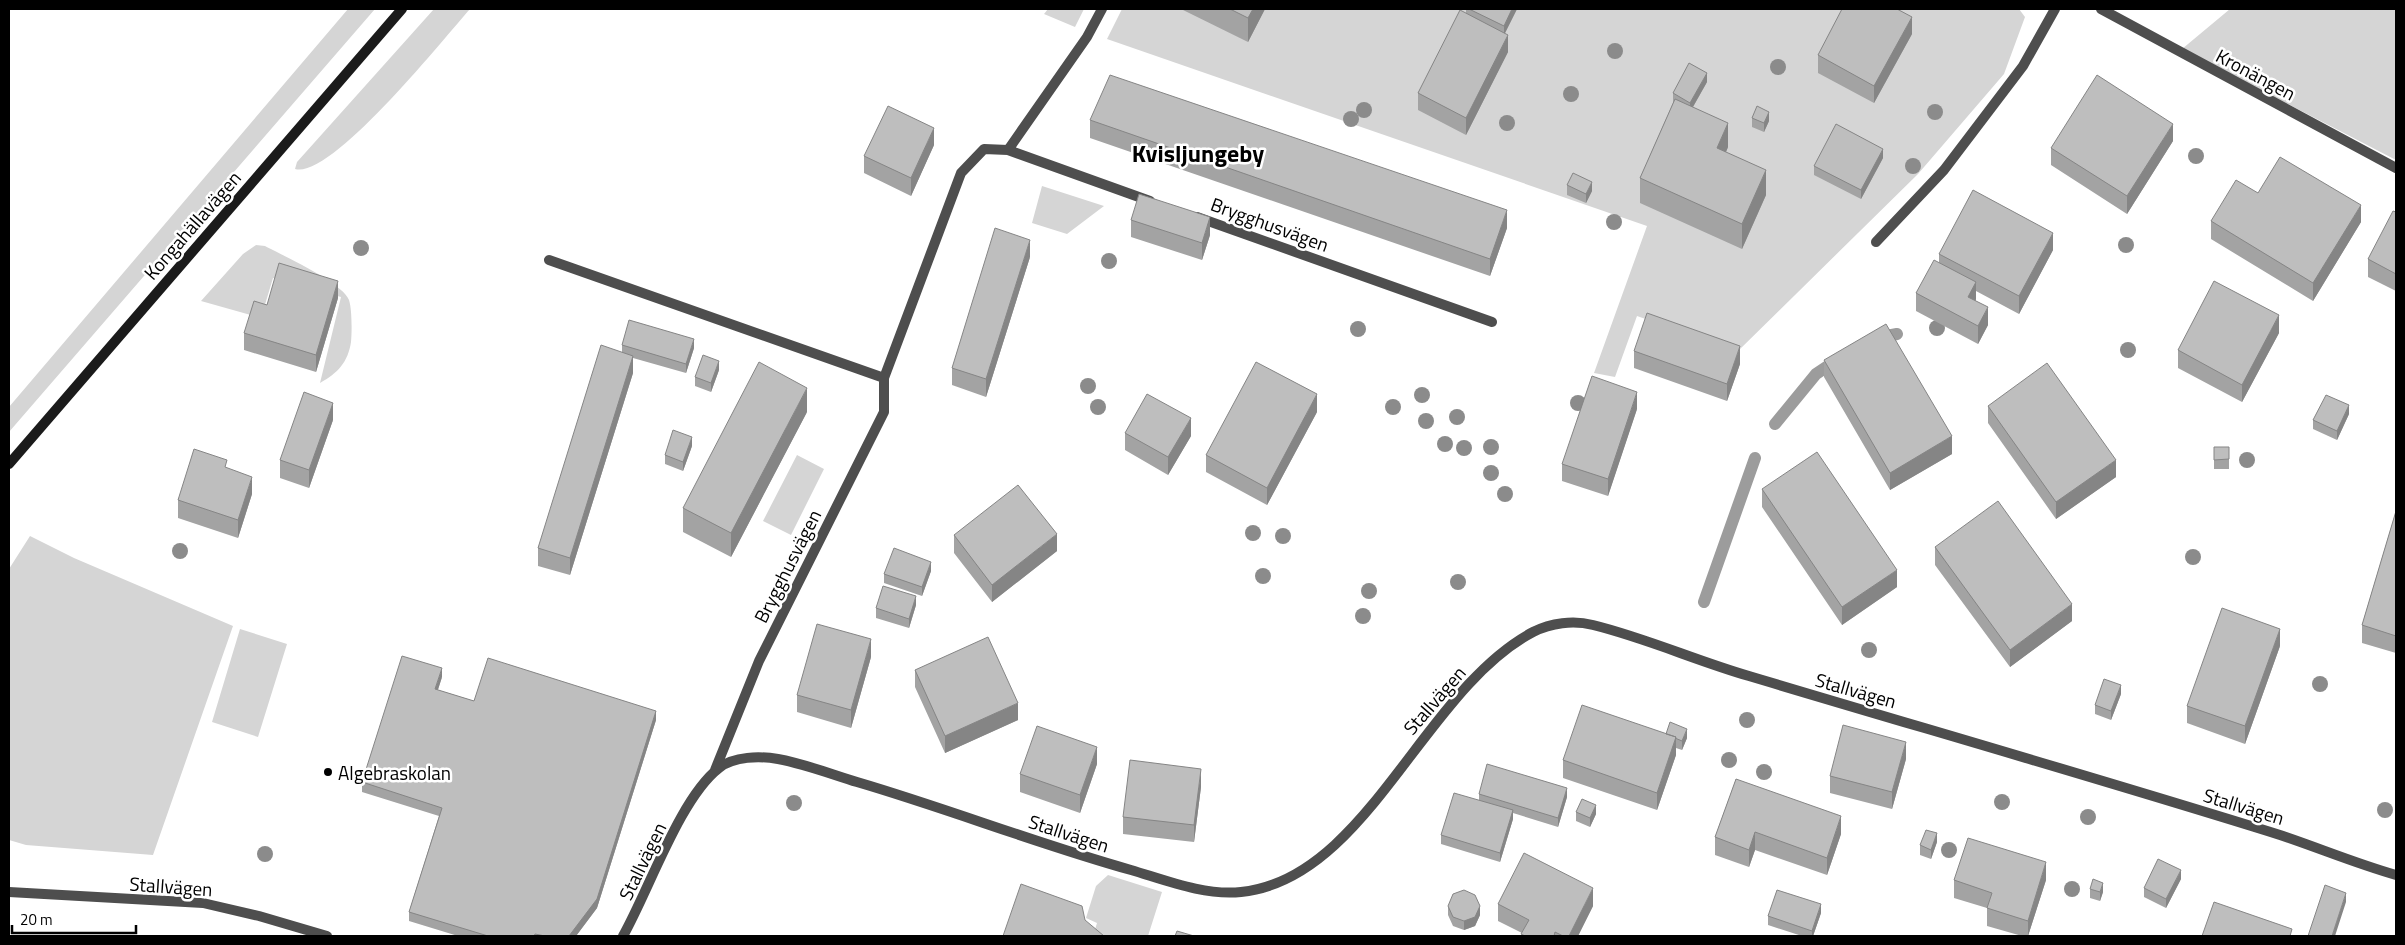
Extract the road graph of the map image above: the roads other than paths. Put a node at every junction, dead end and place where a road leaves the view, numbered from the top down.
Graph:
1 (402, 9) edge
2 (1102, 9) edge
3 (2056, 9) edge
4 (2101, 9) edge
5 (1008, 150) junction
6 (2396, 168) edge
7 (1157, 203) edge
8 (1185, 213) edge
9 (1876, 242) dead end
10 (549, 260) dead end
11 (1492, 322) dead end
12 (884, 378) junction
13 (9, 464) edge
14 (715, 771) junction
15 (2396, 876) edge
16 (9, 892) edge
17 (327, 936) edge
18 (623, 936) edge

1 - 13 street, Kongahällavägen
2 - 5 street
3 - 9 street
4 - 6 street, Kronängen
5 - 7 street, Brygghusvägen
5 - 12 street, Brygghusvägen
8 - 11 street, Brygghusvägen
10 - 12 street
12 - 14 street, Brygghusvägen
14 - 15 street, Stallvägen
14 - 18 street, Stallvägen
16 - 17 street, Stallvägen

